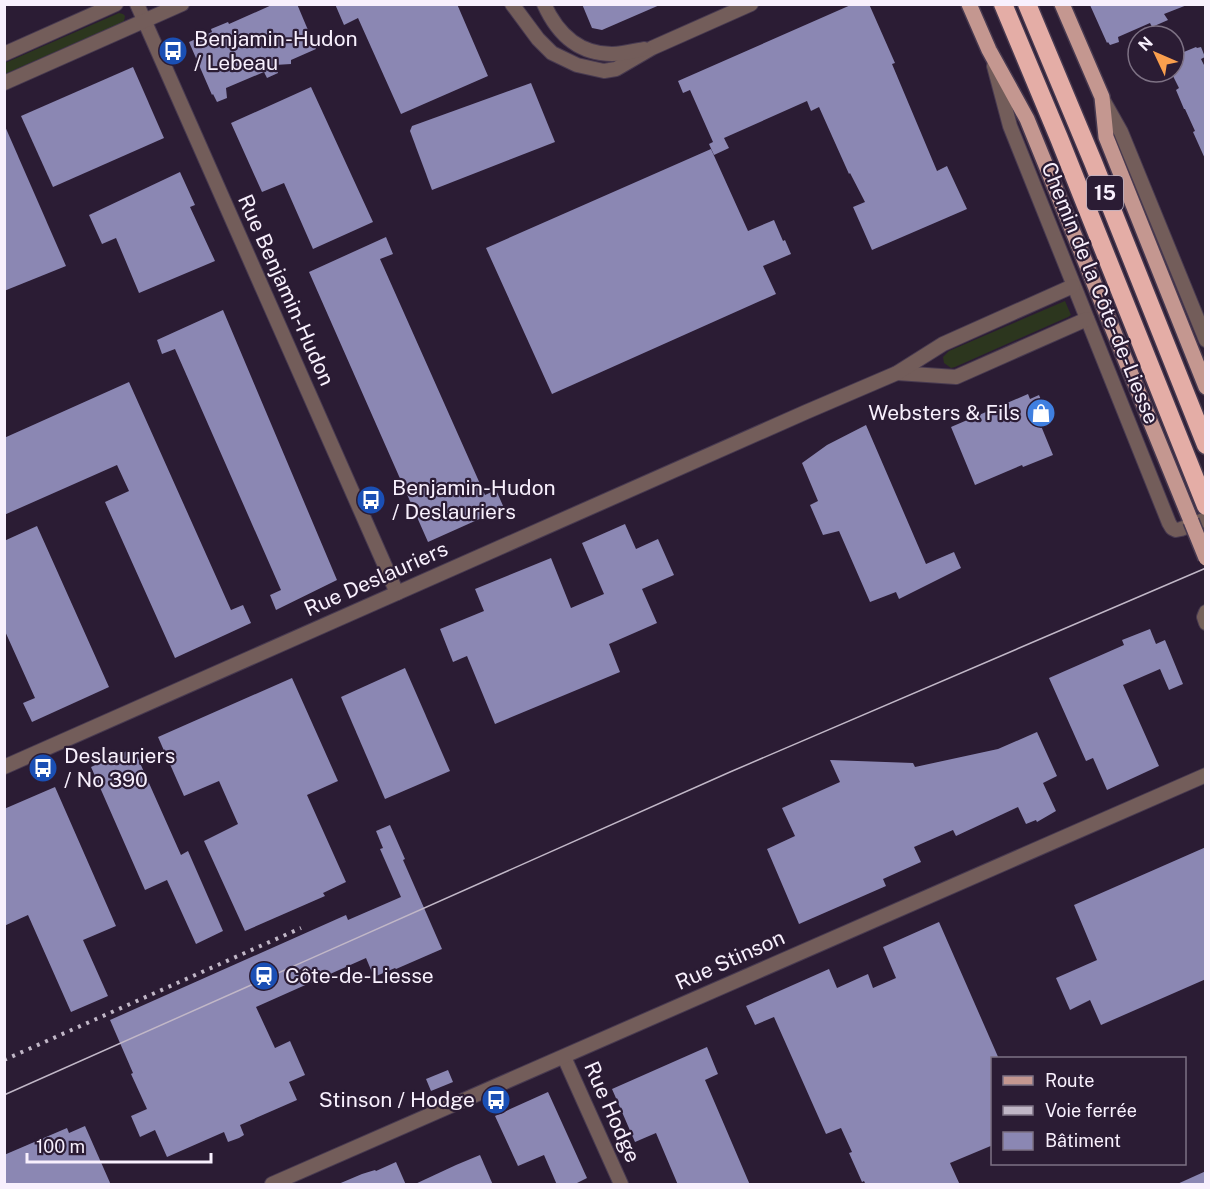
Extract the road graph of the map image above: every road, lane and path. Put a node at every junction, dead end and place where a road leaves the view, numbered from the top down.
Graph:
1 (116, 4) edge
2 (137, 4) edge
3 (182, 4) edge
4 (512, 4) edge
5 (544, 4) edge
6 (751, 4) edge
7 (969, 4) edge
8 (1003, 4) edge
9 (1027, 4) edge
10 (1062, 4) edge
11 (145, 21) junction
12 (652, 48) junction
13 (989, 50) junction
14 (4, 54) edge
15 (4, 83) edge
16 (1102, 97) junction
17 (1074, 286) junction
18 (1087, 320) junction
19 (1206, 340) edge
20 (897, 374) junction
21 (1206, 387) edge
22 (1206, 445) edge
23 (1206, 506) edge
24 (1206, 519) edge
25 (1206, 558) edge
26 (397, 593) junction
27 (1206, 612) edge
28 (1206, 623) edge
29 (4, 767) edge
30 (1206, 775) edge
31 (564, 1057) junction
32 (272, 1185) edge
33 (621, 1185) edge

1 - 14 street
2 - 11 street, Rue Benjamin-Hudon
3 - 11 street
4 - 12 street
5 - 12 street
6 - 12 street
7 - 13 main road, Chemin de la Côte-de-Liesse
8 - 23 highway, 15
9 - 22 highway, 15
10 - 16 main road
11 - 15 street
11 - 26 street, Rue Benjamin-Hudon
13 - 17 street, Chemin de la Côte-de-Liesse
13 - 25 main road, Chemin de la Côte-de-Liesse, bridge
16 - 19 street
16 - 21 main road
17 - 18 street, Chemin de la Côte-de-Liesse
17 - 20 street, Rue Deslauriers
18 - 20 street, Rue Deslauriers
18 - 24 street, Chemin de la Côte-de-Liesse
20 - 26 street, Rue Deslauriers
26 - 29 street, Rue Deslauriers
27 - 28 street
30 - 31 street, Rue Stinson
31 - 32 street, Rue Stinson
31 - 33 street, Rue Hodge

